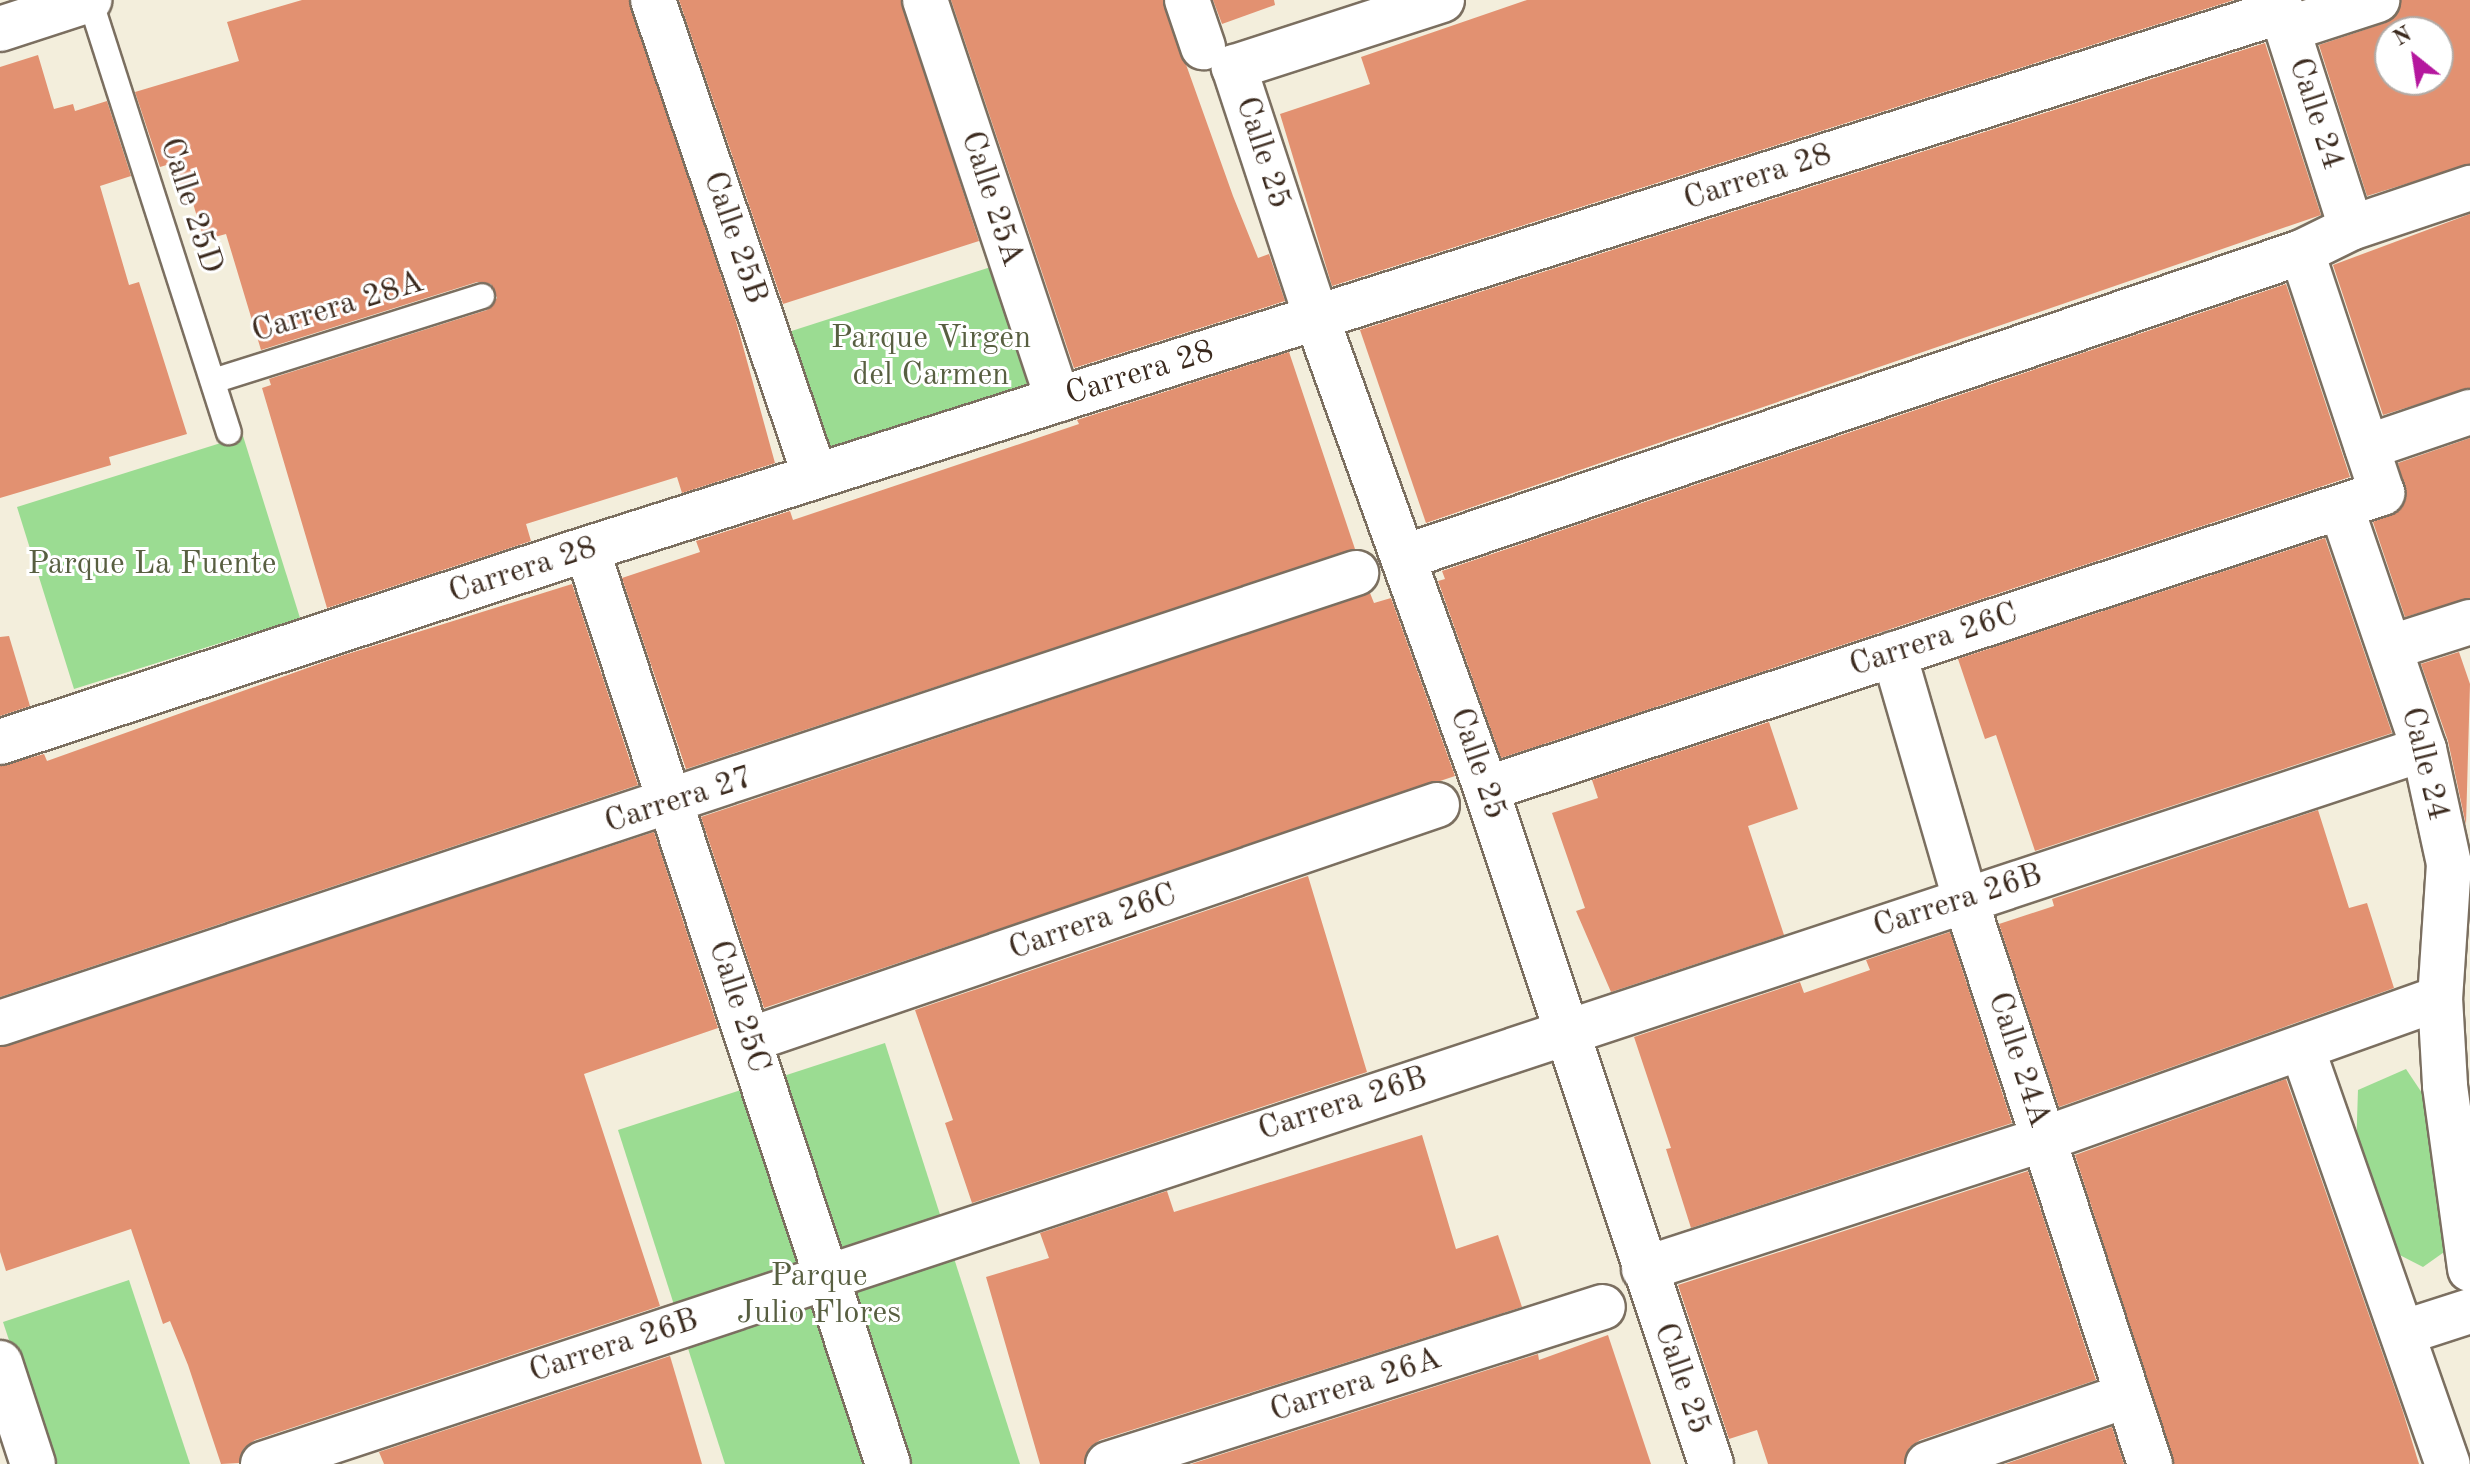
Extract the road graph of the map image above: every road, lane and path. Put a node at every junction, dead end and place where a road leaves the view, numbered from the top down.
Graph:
1 (90, 0) edge
2 (653, 0) edge
3 (925, 0) edge
4 (1187, 0) edge
5 (1442, 0) edge
6 (2377, 0) edge
7 (2283, 13) edge
8 (0, 29) edge
9 (1218, 57) junction
10 (2470, 188) edge
11 (2351, 228) junction
12 (2302, 252) junction
13 (482, 296) dead end
14 (1317, 319) junction
15 (213, 381) junction
16 (1058, 399) junction
17 (2470, 412) edge
18 (229, 432) dead end
19 (2367, 447) junction
20 (815, 476) junction
21 (2341, 507) junction
22 (587, 550) junction
23 (1405, 557) junction
24 (1356, 573) dead end
25 (2470, 622) edge
26 (2392, 647) junction
27 (1894, 654) junction
28 (0, 742) edge
29 (2424, 749) junction
30 (1486, 789) junction
31 (671, 804) junction
32 (1437, 805) dead end
33 (2459, 860) edge
34 (1965, 899) junction
35 (2440, 998) junction
36 (0, 1023) edge
37 (1565, 1031) junction
38 (749, 1040) junction
39 (2302, 1048) junction
40 (2458, 1082) edge
41 (2044, 1139) junction
42 (1644, 1269) junction
43 (2470, 1269) edge
44 (826, 1275) junction
45 (1603, 1307) dead end
46 (2470, 1311) edge
47 (2405, 1332) junction
48 (0, 1363) edge
49 (2125, 1396) junction
50 (33, 1464) edge
51 (263, 1464) edge
52 (888, 1464) edge
53 (1108, 1464) edge
54 (1711, 1464) edge
55 (1928, 1464) edge
56 (2150, 1464) edge
57 (2448, 1464) edge

1 - 8 street
1 - 15 lane, Calle 25D
2 - 20 street, Calle 25B
3 - 16 street, Calle 25A
4 - 9 street, Calle 25
5 - 9 street
6 - 7 street, Carrera 28
7 - 11 street, Calle 24
7 - 14 street, Carrera 28
9 - 14 street, Calle 25
10 - 11 street
11 - 12 street
12 - 19 street
12 - 23 street
13 - 15 lane, Carrera 28A
14 - 16 street, Carrera 28
14 - 23 street, Calle 25
15 - 18 lane, Calle 25D
16 - 20 street, Carrera 28
17 - 19 street
19 - 21 street, Carrera 26C
20 - 22 street, Carrera 28
21 - 26 street, Calle 24
21 - 27 street, Carrera 26C
22 - 28 street, Carrera 28
22 - 31 street, Calle 25C
23 - 30 street, Calle 25
24 - 31 street, Carrera 27
25 - 26 street
26 - 29 street, Calle 24
27 - 30 street, Carrera 26C
27 - 34 street, Calle 24A
29 - 33 street, Calle 24
29 - 34 street, Carrera 26B
30 - 37 street, Calle 25
31 - 36 street, Carrera 27
31 - 38 street, Calle 25C
32 - 38 street, Carrera 26C
33 - 35 street, Calle 24
34 - 37 street, Carrera 26B
34 - 41 street, Calle 24A
35 - 39 street
35 - 40 street, Calle 24
37 - 42 street, Calle 25
37 - 44 street, Carrera 26B
38 - 44 street, Calle 25C
39 - 41 street
39 - 47 street
40 - 43 street, Calle 24
41 - 42 street
41 - 49 street, Calle 24A
42 - 54 street, Calle 25
44 - 51 street, Carrera 26B
44 - 52 street, Calle 25C
45 - 53 street, Carrera 26A
46 - 47 street
47 - 57 street
48 - 50 street
49 - 55 street
49 - 56 street, Calle 24A

